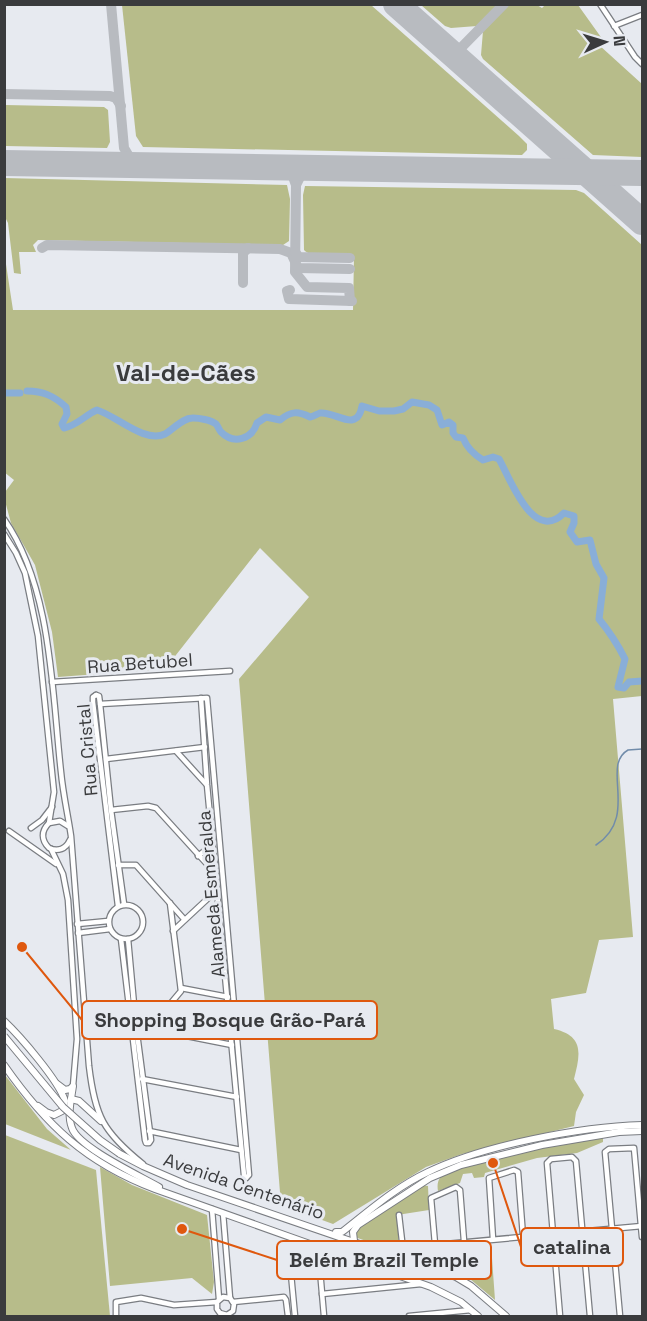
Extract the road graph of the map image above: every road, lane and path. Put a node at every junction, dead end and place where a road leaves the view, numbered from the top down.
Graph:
1 (600, 4) edge
2 (642, 15) edge
3 (614, 26) junction
4 (642, 53) edge
5 (635, 57) junction
6 (642, 64) edge
7 (4, 519) edge
8 (4, 534) edge
9 (230, 671) dead end
10 (52, 682) junction
11 (204, 697) junction
12 (100, 704) junction
13 (100, 732) junction
14 (205, 747) junction
15 (176, 751) junction
16 (212, 754) junction
17 (205, 755) junction
18 (106, 759) junction
19 (207, 785) junction
20 (53, 805) junction
21 (111, 810) junction
22 (49, 823) junction
23 (31, 828) dead end
24 (69, 828) junction
25 (9, 831) dead end
26 (112, 838) junction
27 (219, 838) junction
28 (212, 839) junction
29 (70, 840) junction
30 (212, 845) junction
31 (51, 849) junction
32 (198, 856) junction
33 (118, 865) junction
34 (58, 866) junction
35 (216, 874) junction
36 (218, 890) junction
37 (225, 898) junction
38 (218, 899) junction
39 (170, 903) junction
40 (124, 904) junction
41 (118, 906) junction
42 (184, 919) junction
43 (108, 921) junction
44 (77, 924) junction
45 (110, 929) junction
46 (173, 931) junction
47 (78, 933) junction
48 (121, 939) junction
49 (128, 939) junction
50 (72, 952) junction
51 (81, 962) junction
52 (225, 973) junction
53 (231, 973) junction
54 (181, 988) junction
55 (126, 995) junction
56 (133, 995) junction
57 (228, 997) junction
58 (134, 1008) junction
59 (160, 1015) junction
60 (4, 1021) edge
61 (233, 1022) junction
62 (135, 1026) junction
63 (150, 1028) junction
64 (4, 1036) edge
65 (232, 1045) junction
66 (137, 1055) junction
67 (4, 1065) edge
68 (237, 1073) junction
69 (142, 1079) junction
70 (57, 1084) junction
71 (73, 1086) junction
72 (22, 1090) junction
73 (237, 1097) junction
74 (71, 1099) junction
75 (143, 1107) junction
76 (101, 1121) junction
77 (242, 1125) junction
78 (642, 1125) edge
79 (149, 1131) junction
80 (642, 1131) edge
81 (241, 1150) junction
82 (150, 1169) junction
83 (178, 1197) junction
84 (212, 1209) junction
85 (223, 1213) junction
86 (399, 1215) dead end
87 (642, 1226) edge
88 (213, 1228) junction
89 (224, 1228) junction
90 (611, 1228) junction
91 (327, 1231) junction
92 (582, 1231) junction
93 (552, 1233) junction
94 (523, 1236) junction
95 (642, 1237) edge
96 (493, 1239) junction
97 (354, 1241) junction
98 (465, 1241) junction
99 (435, 1244) junction
100 (401, 1248) junction
101 (328, 1250) junction
102 (378, 1250) junction
103 (404, 1258) junction
104 (319, 1259) junction
105 (228, 1281) junction
106 (218, 1283) junction
107 (425, 1284) junction
108 (322, 1294) junction
109 (232, 1300) junction
110 (218, 1301) junction
111 (471, 1310) junction
112 (221, 1315) edge
113 (231, 1315) edge
114 (116, 1317) edge
115 (288, 1317) edge
116 (295, 1317) edge
117 (324, 1317) edge
118 (409, 1317) edge
119 (478, 1317) edge
120 (506, 1317) edge
121 (560, 1317) edge
122 (590, 1317) edge
123 (620, 1317) edge

1 - 3 street
2 - 3 street
3 - 5 street
4 - 5 street
5 - 6 street
7 - 10 street
8 - 20 street
9 - 10 street, Rua Betubel
10 - 24 street
11 - 12 street
11 - 14 street, Alameda Esmeralda
11 - 16 street, Alameda Esmeralda
12 - 13 street, Rua Cristal
12 - 13 street, Rua Cristal
13 - 18 street, Rua Cristal
13 - 26 street, Rua Cristal
14 - 15 street
14 - 17 street, Alameda Esmeralda
15 - 18 street
15 - 19 street
16 - 17 street
16 - 27 street, Alameda Esmeralda
17 - 19 street, Alameda Esmeralda
18 - 21 street, Rua Cristal
19 - 28 street, Alameda Esmeralda
20 - 22 street
20 - 23 street
21 - 26 street, Rua Cristal
21 - 32 street
22 - 24 street
22 - 31 street
24 - 29 street
25 - 34 street
26 - 33 street, Rua Cristal
26 - 41 street, Rua Cristal
27 - 28 street
27 - 37 street, Alameda Esmeralda
28 - 30 street, Alameda Esmeralda
29 - 31 street
29 - 44 street
30 - 32 street
30 - 35 street, Alameda Esmeralda
31 - 34 street
32 - 35 street
33 - 39 street
33 - 40 street, Rua Cristal
34 - 50 street
35 - 36 street, Alameda Esmeralda
36 - 38 street, Alameda Esmeralda
36 - 42 street
37 - 38 street
37 - 53 street, Alameda Esmeralda
38 - 52 street, Alameda Esmeralda
39 - 42 street
39 - 46 street
40 - 41 street
40 - 49 street
41 - 43 street
42 - 46 street
43 - 44 street
43 - 45 street
44 - 47 street
45 - 47 street
45 - 48 street
46 - 54 street
47 - 51 street
48 - 49 street
48 - 55 street
49 - 56 street
50 - 51 street
50 - 71 street
51 - 76 street
52 - 53 street
52 - 57 street, Alameda Esmeralda
53 - 61 street, Alameda Esmeralda
54 - 57 street
54 - 59 street
55 - 56 street
55 - 66 street
56 - 58 street
57 - 61 street, Alameda Esmeralda
58 - 59 street
58 - 62 street
59 - 63 street
60 - 70 main road
61 - 65 street, Alameda Esmeralda
61 - 68 street, Alameda Esmeralda
62 - 63 street
62 - 66 street
63 - 65 street
64 - 82 main road, Avenida Centenário, bridge
65 - 68 street, Alameda Esmeralda
66 - 69 street
66 - 75 street
67 - 72 main road, Avenida Centenário
68 - 73 street, Alameda Esmeralda
68 - 77 street, Alameda Esmeralda
69 - 73 street
69 - 75 street
70 - 71 main road
70 - 72 main road
71 - 74 main road
72 - 83 main road, Avenida Centenário
73 - 77 street, Alameda Esmeralda
74 - 76 main road
74 - 83 main road, Avenida Centenário
75 - 79 street
75 - 79 street
76 - 82 street
77 - 81 street, Alameda Esmeralda
77 - 81 street, Alameda Esmeralda
78 - 91 main road
79 - 81 street
80 - 97 main road
82 - 91 main road, Avenida Centenário
83 - 84 main road, Avenida Centenário
84 - 85 main road, Avenida Centenário
84 - 88 street
85 - 89 street
85 - 101 main road, Avenida Centenário
86 - 100 street
87 - 90 street
87 - 90 street
87 - 95 street
88 - 89 street
88 - 106 street
89 - 105 street
90 - 92 street
90 - 123 street
91 - 97 main road, Avenida Centenário
92 - 93 street
92 - 93 street
92 - 122 street
93 - 94 street
93 - 121 street
94 - 96 street
94 - 96 street
96 - 98 street
97 - 102 main road, Avenida Centenário
98 - 99 street
98 - 99 street
99 - 100 street
100 - 102 street
100 - 103 street
101 - 104 street
101 - 107 main road, Avenida Centenário
102 - 103 main road, Avenida Centenário
103 - 120 main road, Avenida Centenário
104 - 108 street
104 - 116 street
105 - 106 street
105 - 109 street
106 - 110 street
107 - 108 street
107 - 111 main road, Avenida Centenário
108 - 117 street
109 - 110 street
109 - 113 street
109 - 115 street
110 - 112 street
110 - 114 street
111 - 118 street
111 - 119 main road, Avenida Centenário
112 - 113 street

